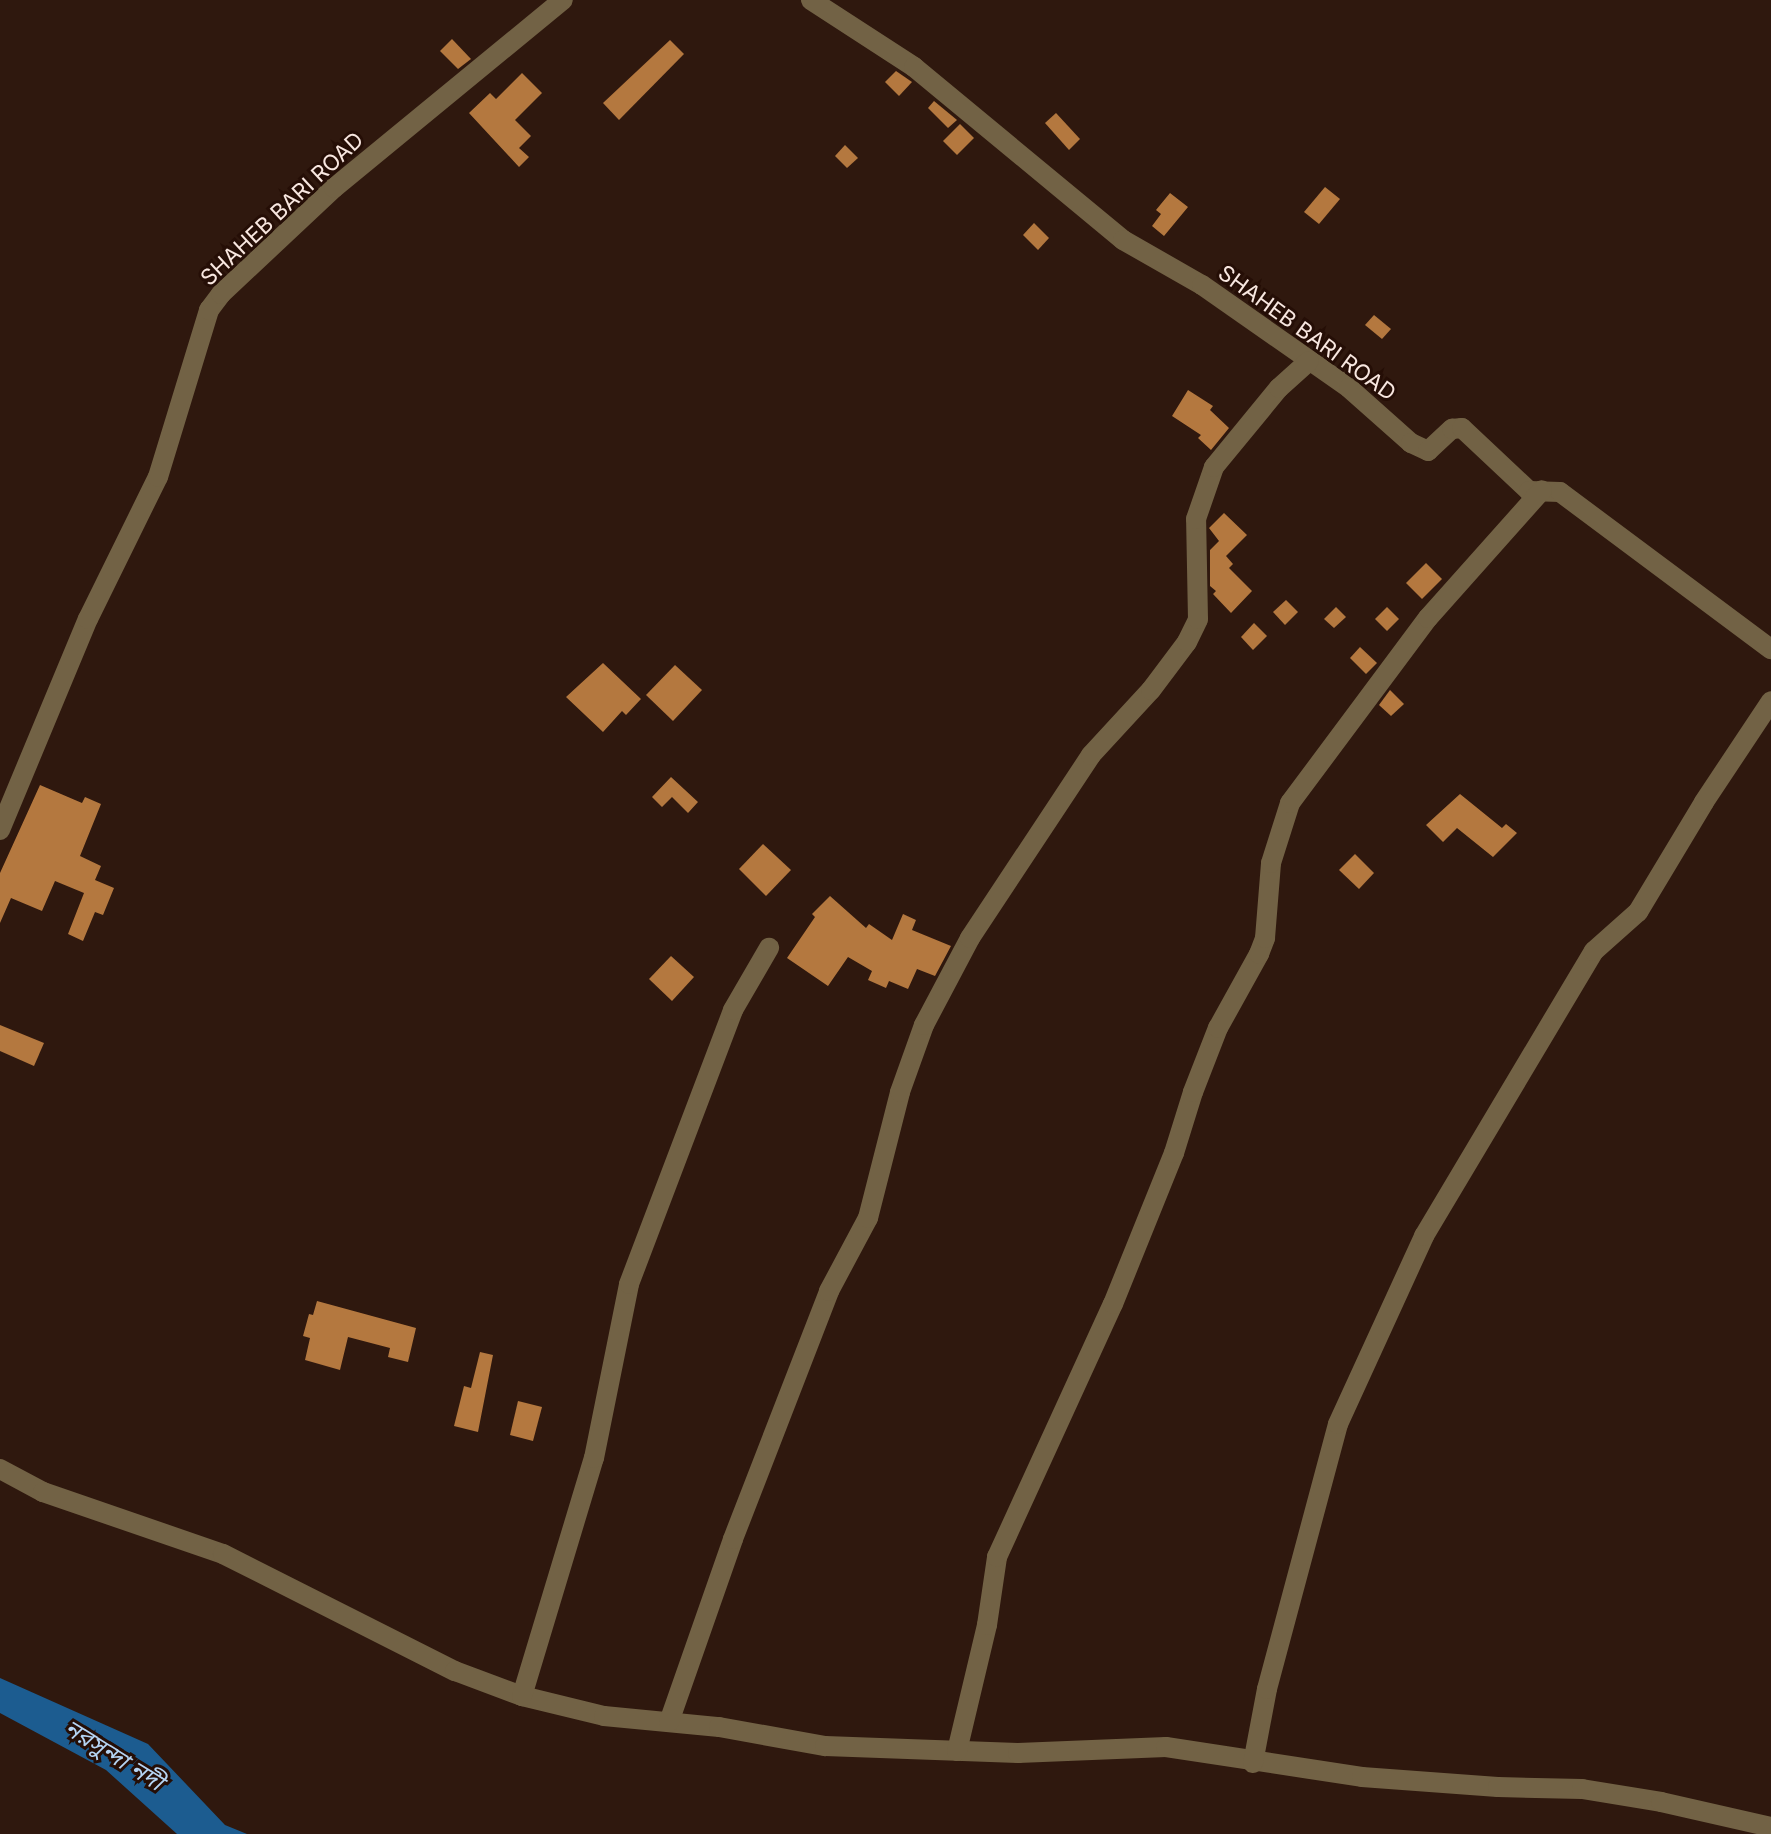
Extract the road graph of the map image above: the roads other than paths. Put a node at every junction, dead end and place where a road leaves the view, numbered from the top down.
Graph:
1 (563, 0) edge
2 (811, 0) edge
3 (1309, 361) junction
4 (1542, 490) junction
5 (1771, 649) edge
6 (1771, 701) edge
7 (0, 830) edge
8 (769, 948) dead end
9 (0, 1469) edge
10 (522, 1696) junction
11 (669, 1722) junction
12 (957, 1751) junction
13 (1253, 1763) junction
14 (1771, 1827) edge

1 - 7 street, SHAHEB BARI ROAD
2 - 3 street, SHAHEB BARI ROAD
3 - 4 street, SHAHEB BARI ROAD
3 - 11 street
4 - 5 street, SHAHEB BARI ROAD
4 - 12 street
6 - 13 street
8 - 10 street
9 - 10 street
10 - 11 street
11 - 12 street
12 - 13 street
13 - 14 street

